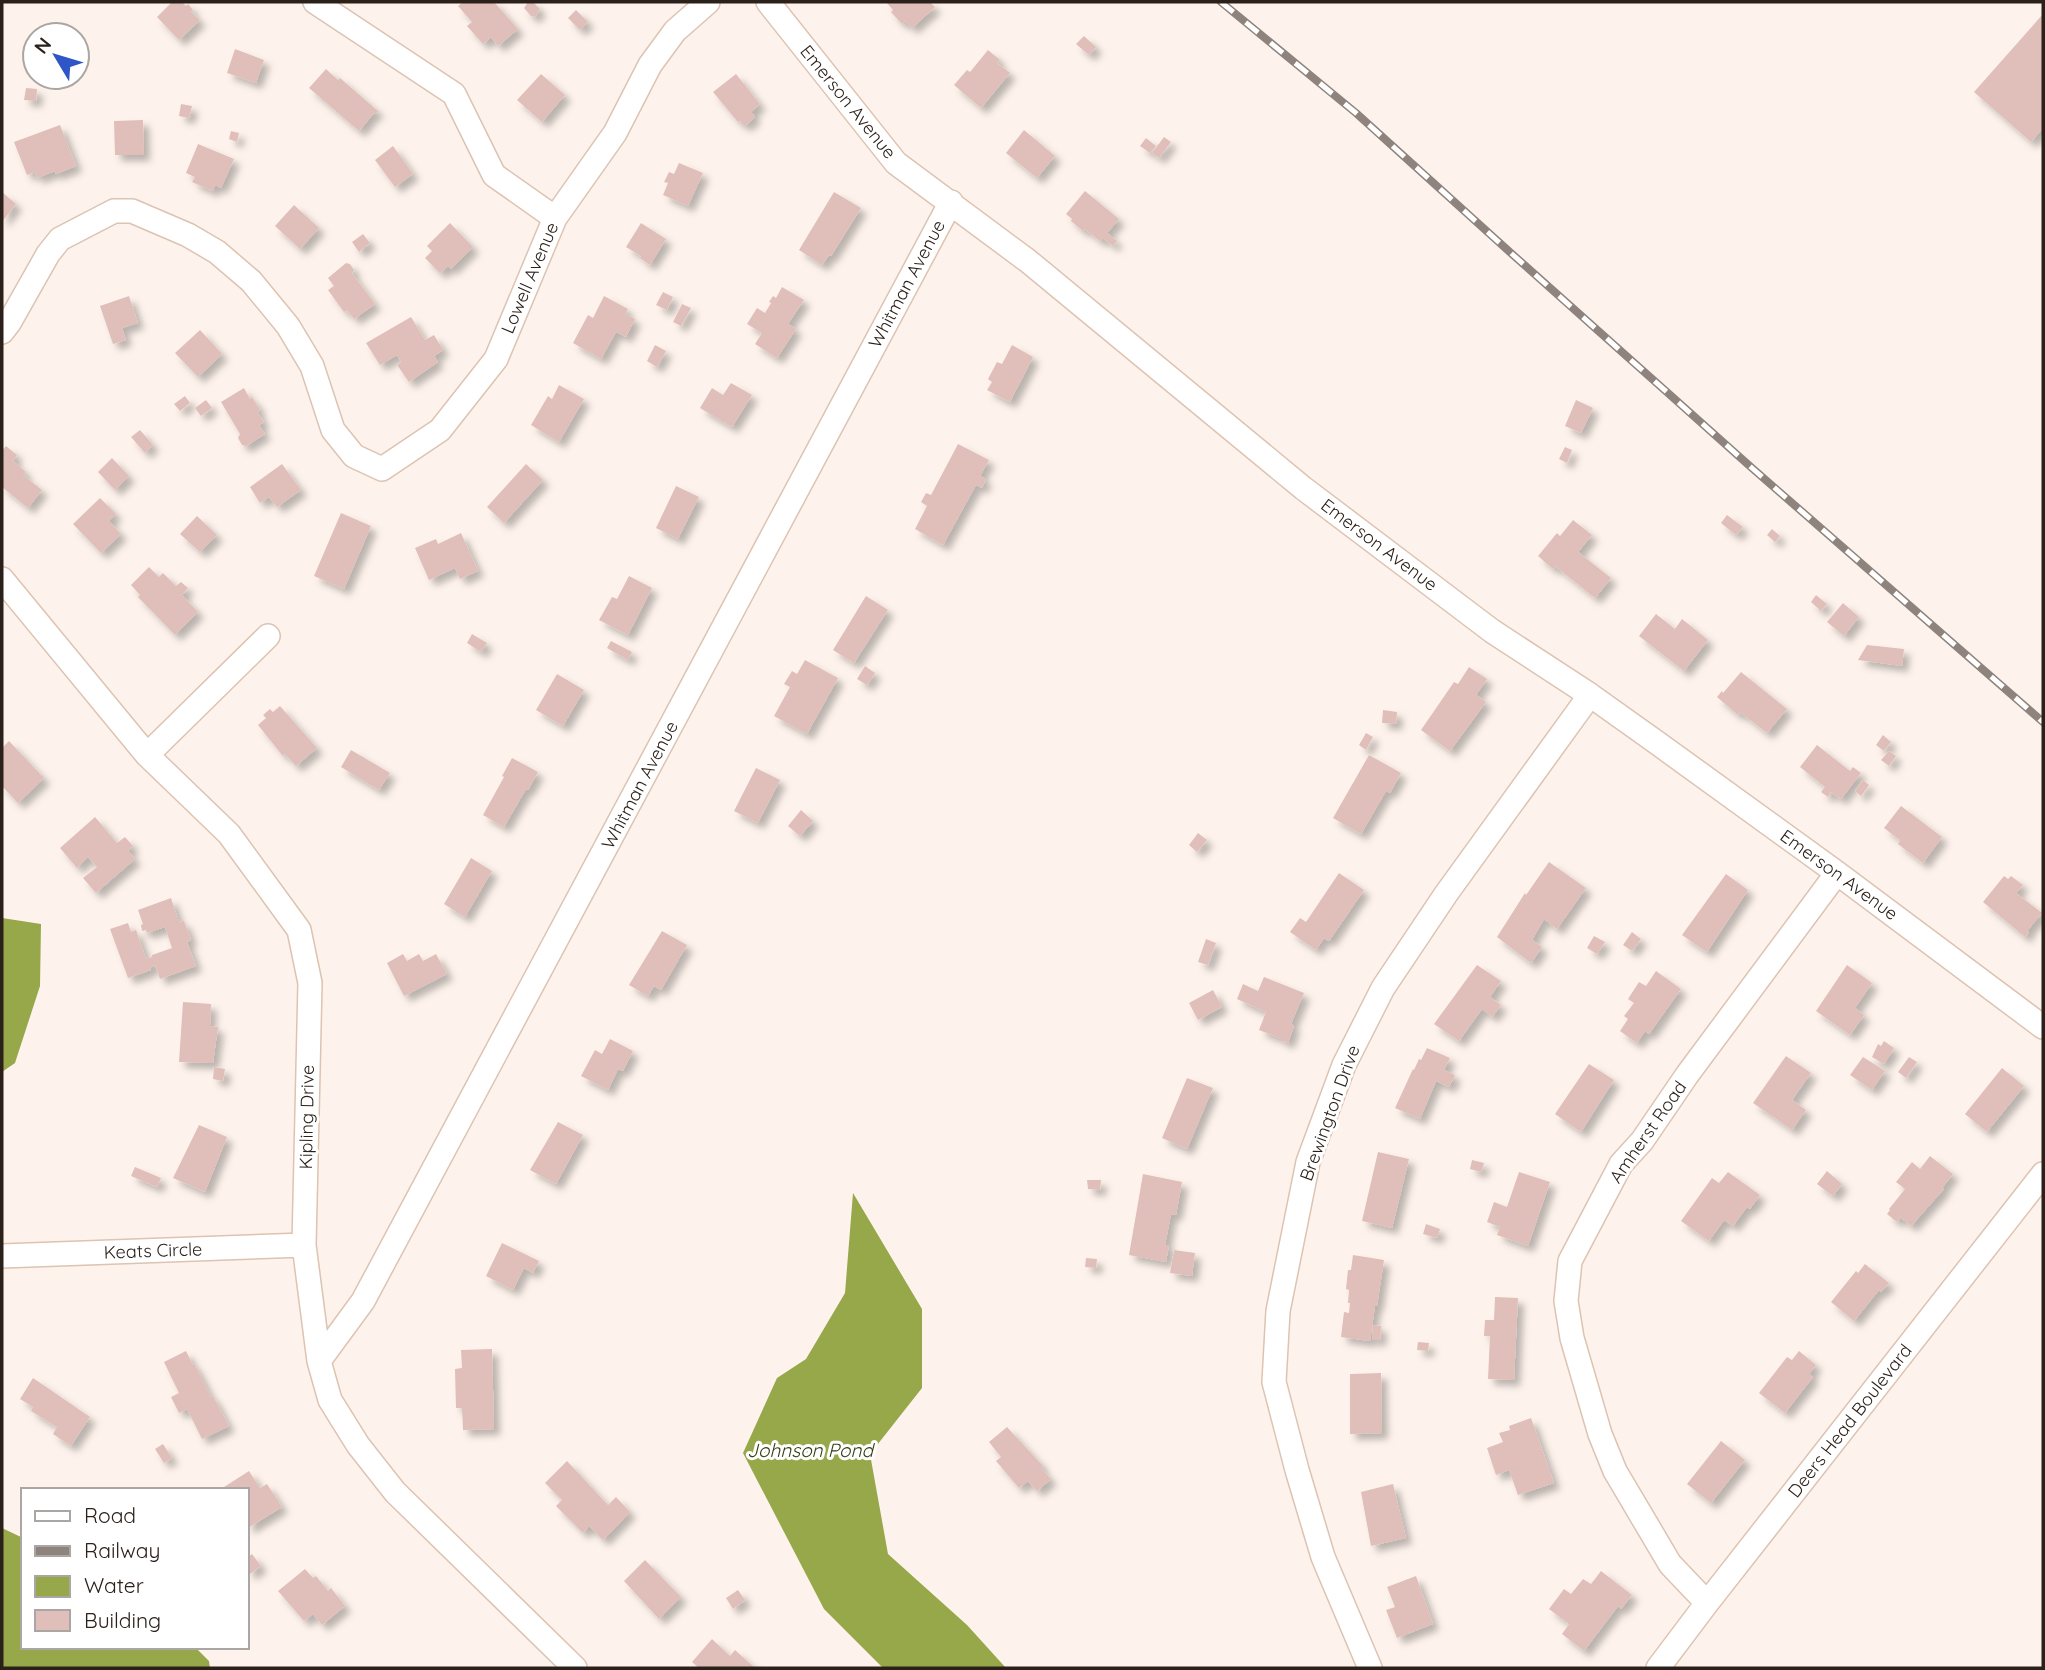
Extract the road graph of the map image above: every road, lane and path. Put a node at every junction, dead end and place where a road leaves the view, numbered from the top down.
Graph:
1 (315, 2) edge
2 (708, 2) edge
3 (768, 2) edge
4 (951, 202) junction
5 (555, 218) junction
6 (2, 332) edge
7 (2, 579) edge
8 (268, 636) dead end
9 (1590, 695) junction
10 (147, 755) junction
11 (1838, 873) junction
12 (2043, 1027) edge
13 (2043, 1174) edge
14 (304, 1245) junction
15 (2, 1256) edge
16 (320, 1361) junction
17 (1707, 1603) junction
18 (575, 1668) edge
19 (1370, 1668) edge
20 (1658, 1668) edge

1 - 5 street
2 - 5 street, Lowell Avenue
3 - 4 street, Emerson Avenue
4 - 9 street, Emerson Avenue
4 - 16 street, Whitman Avenue
5 - 6 street, Lowell Avenue
7 - 10 street, Kipling Drive
8 - 10 street
9 - 11 street, Emerson Avenue
9 - 19 street, Brewington Drive
10 - 14 street, Kipling Drive
11 - 12 street, Emerson Avenue
11 - 17 street, Amherst Road
13 - 17 street, Deers Head Boulevard
14 - 15 street, Keats Circle
14 - 16 street, Kipling Drive
16 - 18 street, Kipling Drive
17 - 20 street, Deers Head Boulevard

